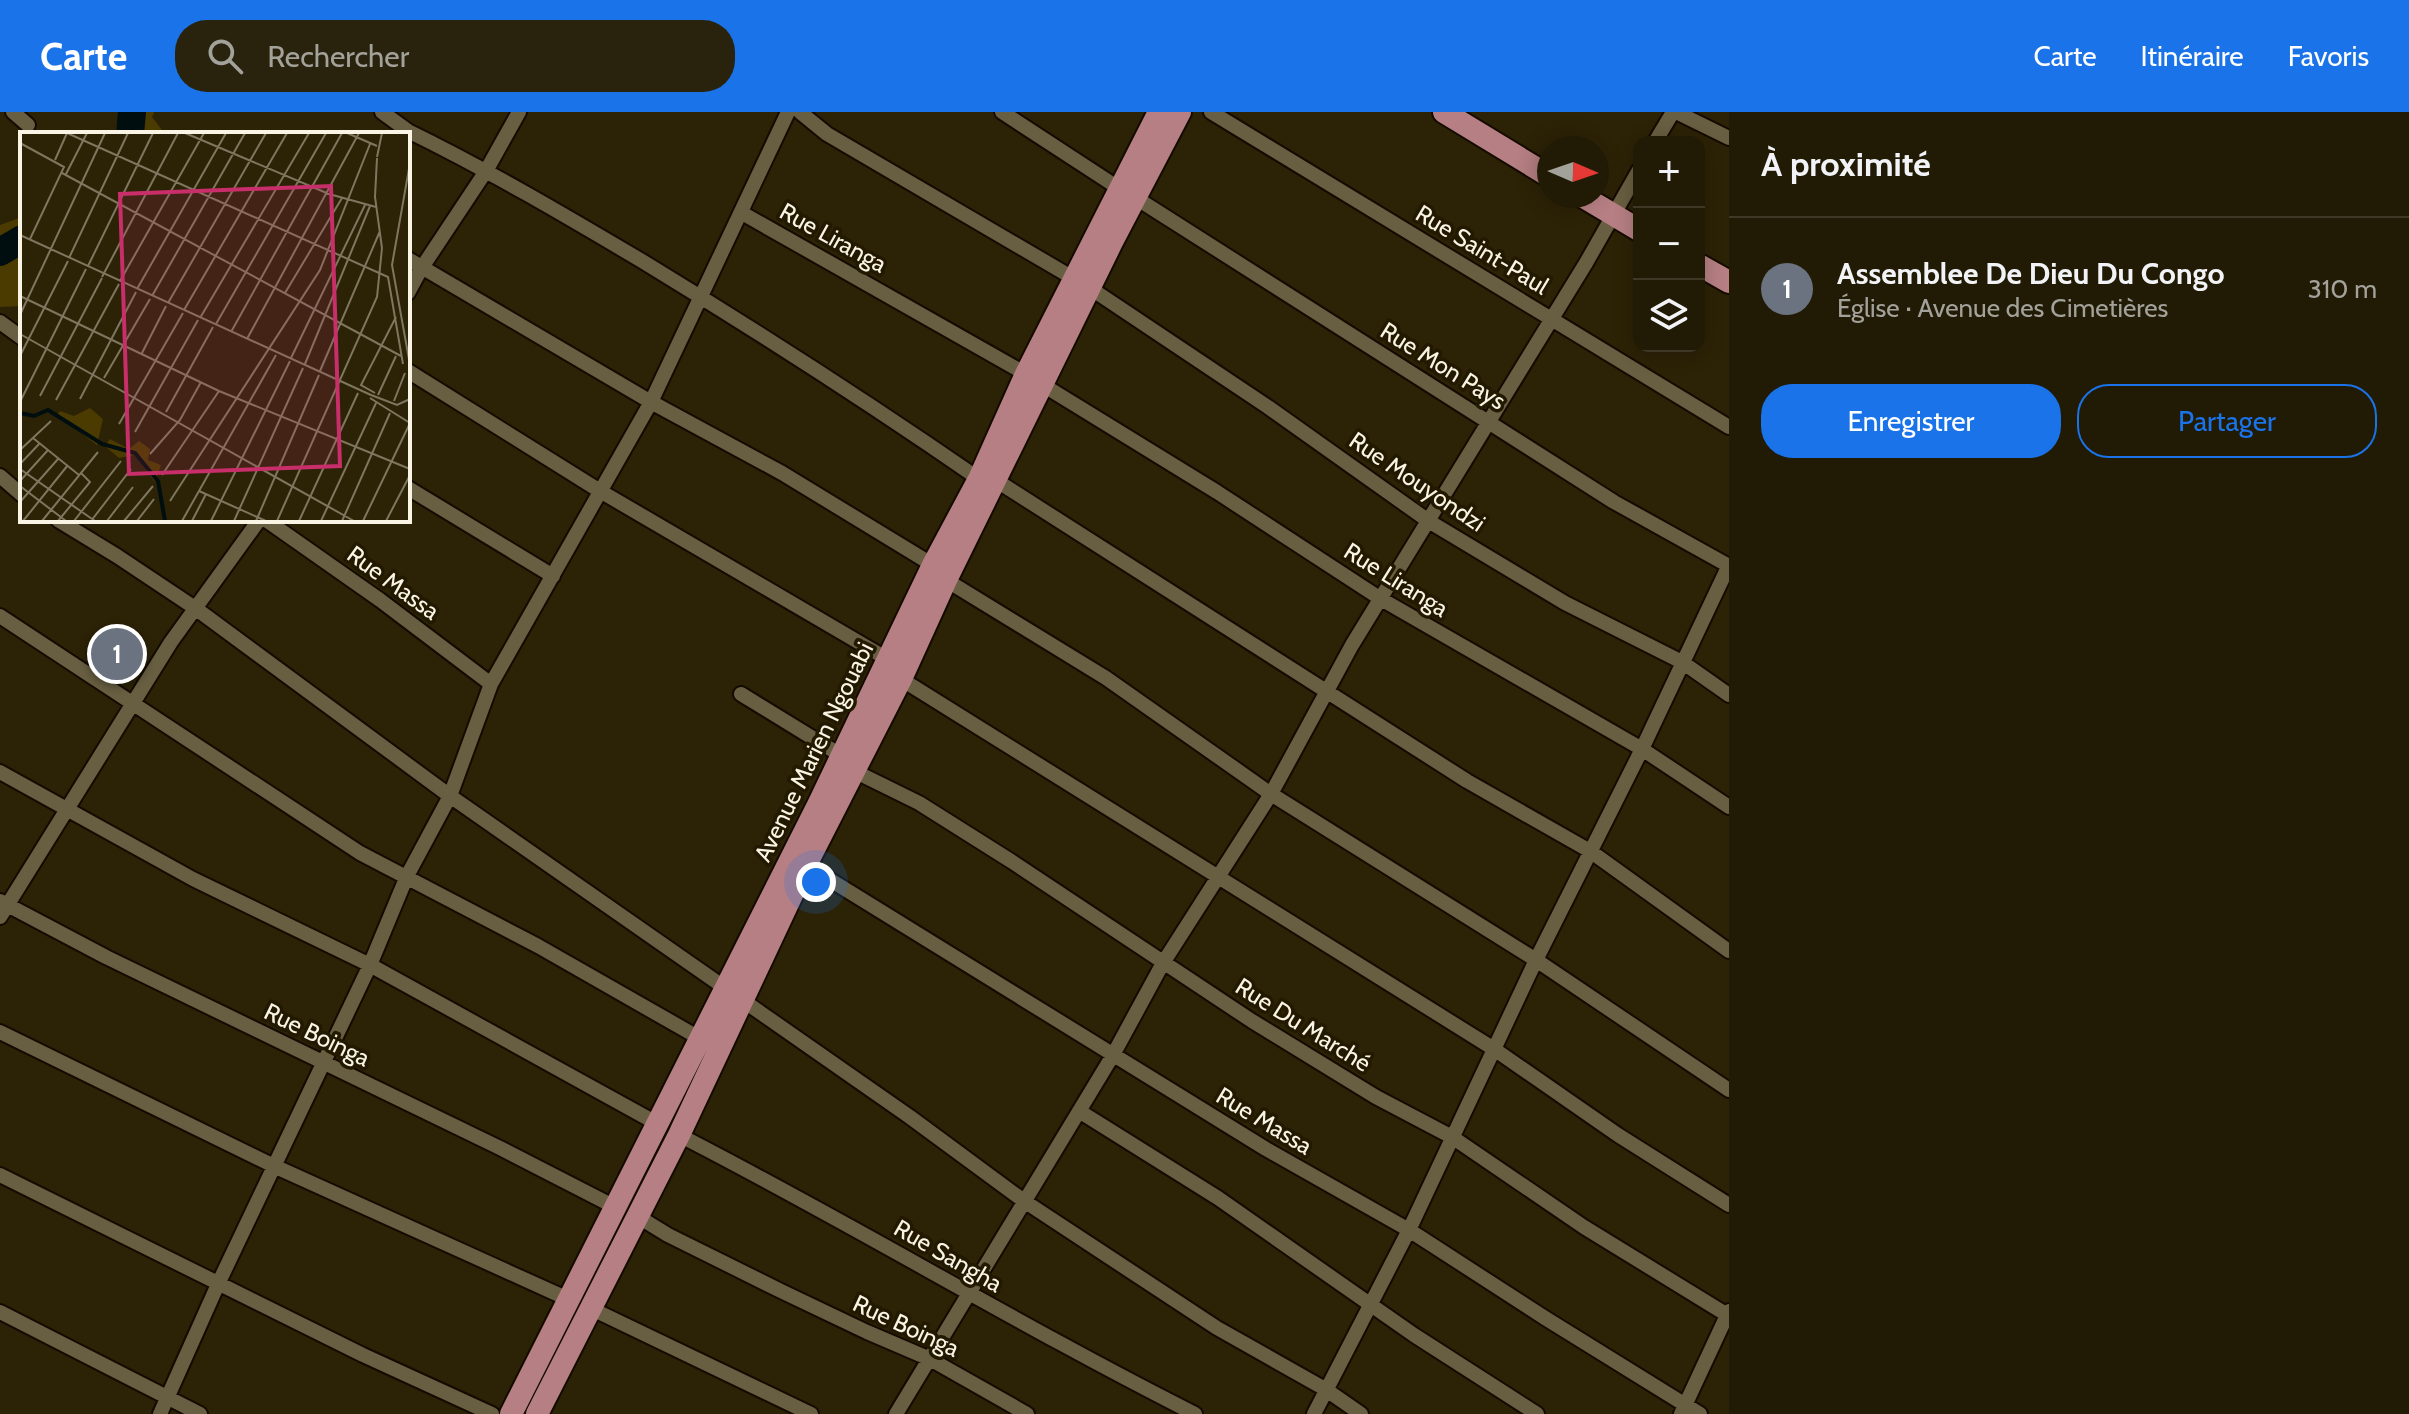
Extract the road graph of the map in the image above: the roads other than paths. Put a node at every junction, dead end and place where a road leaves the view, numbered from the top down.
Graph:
1 (13, 112) edge
2 (382, 112) edge
3 (519, 112) edge
4 (788, 112) edge
5 (800, 112) edge
6 (1002, 112) edge
7 (1159, 112) edge
8 (1180, 112) edge
9 (1211, 112) edge
10 (1444, 112) edge
11 (1674, 112) edge
12 (28, 125) dead end
13 (410, 132) edge
14 (410, 132) edge
15 (1659, 136) edge
16 (1729, 138) edge
17 (1537, 169) edge
18 (486, 171) junction
19 (1633, 182) edge
20 (1128, 193) junction
21 (1602, 208) edge
22 (742, 213) junction
23 (1615, 216) junction
24 (1633, 226) edge
25 (410, 261) edge
26 (1705, 268) edge
27 (421, 269) junction
28 (1729, 282) edge
29 (1082, 283) junction
30 (410, 289) edge
31 (700, 297) junction
32 (1552, 318) junction
33 (0, 322) edge
34 (20, 337) edge
35 (410, 372) edge
36 (1034, 379) junction
37 (651, 402) junction
38 (1489, 421) junction
39 (1729, 427) edge
40 (0, 476) edge
41 (988, 480) junction
42 (410, 489) edge
43 (600, 491) junction
44 (20, 493) edge
45 (61, 522) edge
46 (258, 522) edge
47 (269, 522) edge
48 (1430, 522) junction
49 (1729, 565) edge
50 (940, 572) junction
51 (553, 576) junction
52 (1381, 599) junction
53 (195, 608) junction
54 (0, 616) edge
55 (1682, 662) junction
56 (895, 669) junction
57 (491, 684) junction
58 (1327, 692) junction
59 (741, 694) dead end
60 (1729, 695) edge
61 (134, 702) junction
62 (1642, 749) junction
63 (848, 763) junction
64 (0, 772) edge
65 (1271, 794) junction
66 (450, 796) junction
67 (1729, 807) edge
68 (66, 808) junction
69 (1590, 851) junction
70 (806, 865) junction
71 (407, 876) junction
72 (1219, 879) junction
73 (2, 908) edge
74 (1729, 951) edge
75 (1536, 960) junction
76 (1163, 963) junction
77 (370, 965) junction
78 (734, 994) junction
79 (0, 1032) edge
80 (701, 1039) junction
81 (1494, 1049) junction
82 (1113, 1055) junction
83 (324, 1064) junction
84 (1729, 1090) edge
85 (1079, 1111) junction
86 (658, 1124) junction
87 (679, 1135) junction
88 (1452, 1137) junction
89 (276, 1167) junction
90 (0, 1175) edge
91 (1024, 1201) junction
92 (1729, 1205) edge
93 (615, 1207) junction
94 (637, 1216) junction
95 (1409, 1230) junction
96 (219, 1282) junction
97 (969, 1295) junction
98 (568, 1299) junction
99 (1371, 1303) junction
100 (592, 1309) junction
101 (0, 1312) edge
102 (1728, 1314) edge
103 (930, 1359) junction
104 (1325, 1389) junction
105 (168, 1398) junction
106 (1682, 1410) edge
107 (160, 1414) edge
108 (200, 1414) edge
109 (492, 1414) edge
110 (511, 1414) edge
111 (537, 1414) edge
112 (811, 1414) edge
113 (896, 1414) edge
114 (1027, 1414) edge
115 (1195, 1414) edge
116 (1314, 1414) edge
117 (1361, 1414) edge
118 (1537, 1414) edge
119 (1700, 1414) edge

1 - 12 street
2 - 13 street
3 - 18 street
4 - 22 street
5 - 29 street, Rue Mouyondzi
6 - 20 street, Rue Mon Pays
7 - 20 main road, Avenue Marien Ngouabi
8 - 20 main road
9 - 32 street, Rue Saint-Paul
10 - 17 main road
11 - 15 street
11 - 16 street
14 - 18 street
18 - 27 street
18 - 31 street
19 - 23 street
20 - 29 main road, Avenue Marien Ngouabi
20 - 38 street, Rue Mon Pays
21 - 23 main road
22 - 31 street
22 - 36 street, Rue Liranga
23 - 24 main road
23 - 32 street
25 - 27 street
26 - 28 main road
27 - 30 street
27 - 37 street
29 - 36 main road, Avenue Marien Ngouabi
29 - 48 street, Rue Mouyondzi
31 - 37 street
31 - 41 street
32 - 38 street
32 - 39 street, Rue Saint-Paul
33 - 34 street
35 - 43 street
36 - 41 main road, Avenue Marien Ngouabi
36 - 52 street, Rue Liranga
37 - 43 street
37 - 50 street
38 - 48 street
38 - 49 street, Rue Mon Pays
40 - 44 street
41 - 50 main road, Avenue Marien Ngouabi
41 - 58 street
42 - 51 street
43 - 51 street
43 - 56 street
45 - 53 street
46 - 53 street
47 - 57 street, Rue Massa
48 - 52 street
48 - 55 street, Rue Mouyondzi
49 - 55 street
50 - 56 main road, Avenue Marien Ngouabi
50 - 65 street
51 - 57 street
52 - 58 street
52 - 62 street, Rue Liranga
53 - 61 street
53 - 66 street
54 - 61 street
55 - 60 street, Rue Mouyondzi
55 - 62 street
56 - 63 main road, Avenue Marien Ngouabi
56 - 72 street
57 - 66 street
58 - 65 street
58 - 69 street
59 - 63 street, Rue Du Marché
61 - 68 street
61 - 71 street
62 - 67 street, Rue Liranga
62 - 69 street
63 - 70 main road
63 - 76 street, Rue Du Marché
63 - 78 main road, Avenue Marien Ngouabi
64 - 68 street
65 - 72 street
65 - 75 street
66 - 71 street
66 - 78 street
68 - 73 street
68 - 77 street
69 - 74 street
69 - 75 street
70 - 78 main road
70 - 82 street, Rue Massa
71 - 77 street
71 - 80 street
72 - 76 street
72 - 81 street
73 - 83 street, Rue Boinga
75 - 81 street
75 - 84 street
76 - 82 street
76 - 88 street, Rue Du Marché
77 - 83 street
77 - 86 street
78 - 80 main road, Avenue Marien Ngouabi
78 - 87 main road
78 - 91 street
79 - 89 street
80 - 86 main road, Avenue Marien Ngouabi
81 - 88 street
81 - 92 street
82 - 85 street
82 - 95 street, Rue Massa
83 - 89 street
83 - 93 street, Rue Boinga
85 - 91 street
85 - 99 street
86 - 93 main road, Avenue Marien Ngouabi
87 - 94 main road
87 - 97 street, Rue Sangha
88 - 95 street
88 - 102 street, Rue Du Marché
89 - 96 street
89 - 98 street
90 - 96 street
91 - 97 street
91 - 104 street
93 - 98 main road, Avenue Marien Ngouabi
94 - 100 main road
94 - 103 street, Rue Boinga
95 - 99 street
95 - 106 street, Rue Massa
96 - 105 street
96 - 109 street
97 - 103 street
97 - 115 street, Rue Sangha
98 - 110 main road, Avenue Marien Ngouabi
99 - 104 street
99 - 118 street
100 - 111 main road
100 - 112 street
101 - 105 street
102 - 106 street
103 - 113 street
103 - 114 street, Rue Boinga
104 - 116 street
104 - 117 street
105 - 107 street
105 - 108 street
106 - 119 street, Rue Massa

